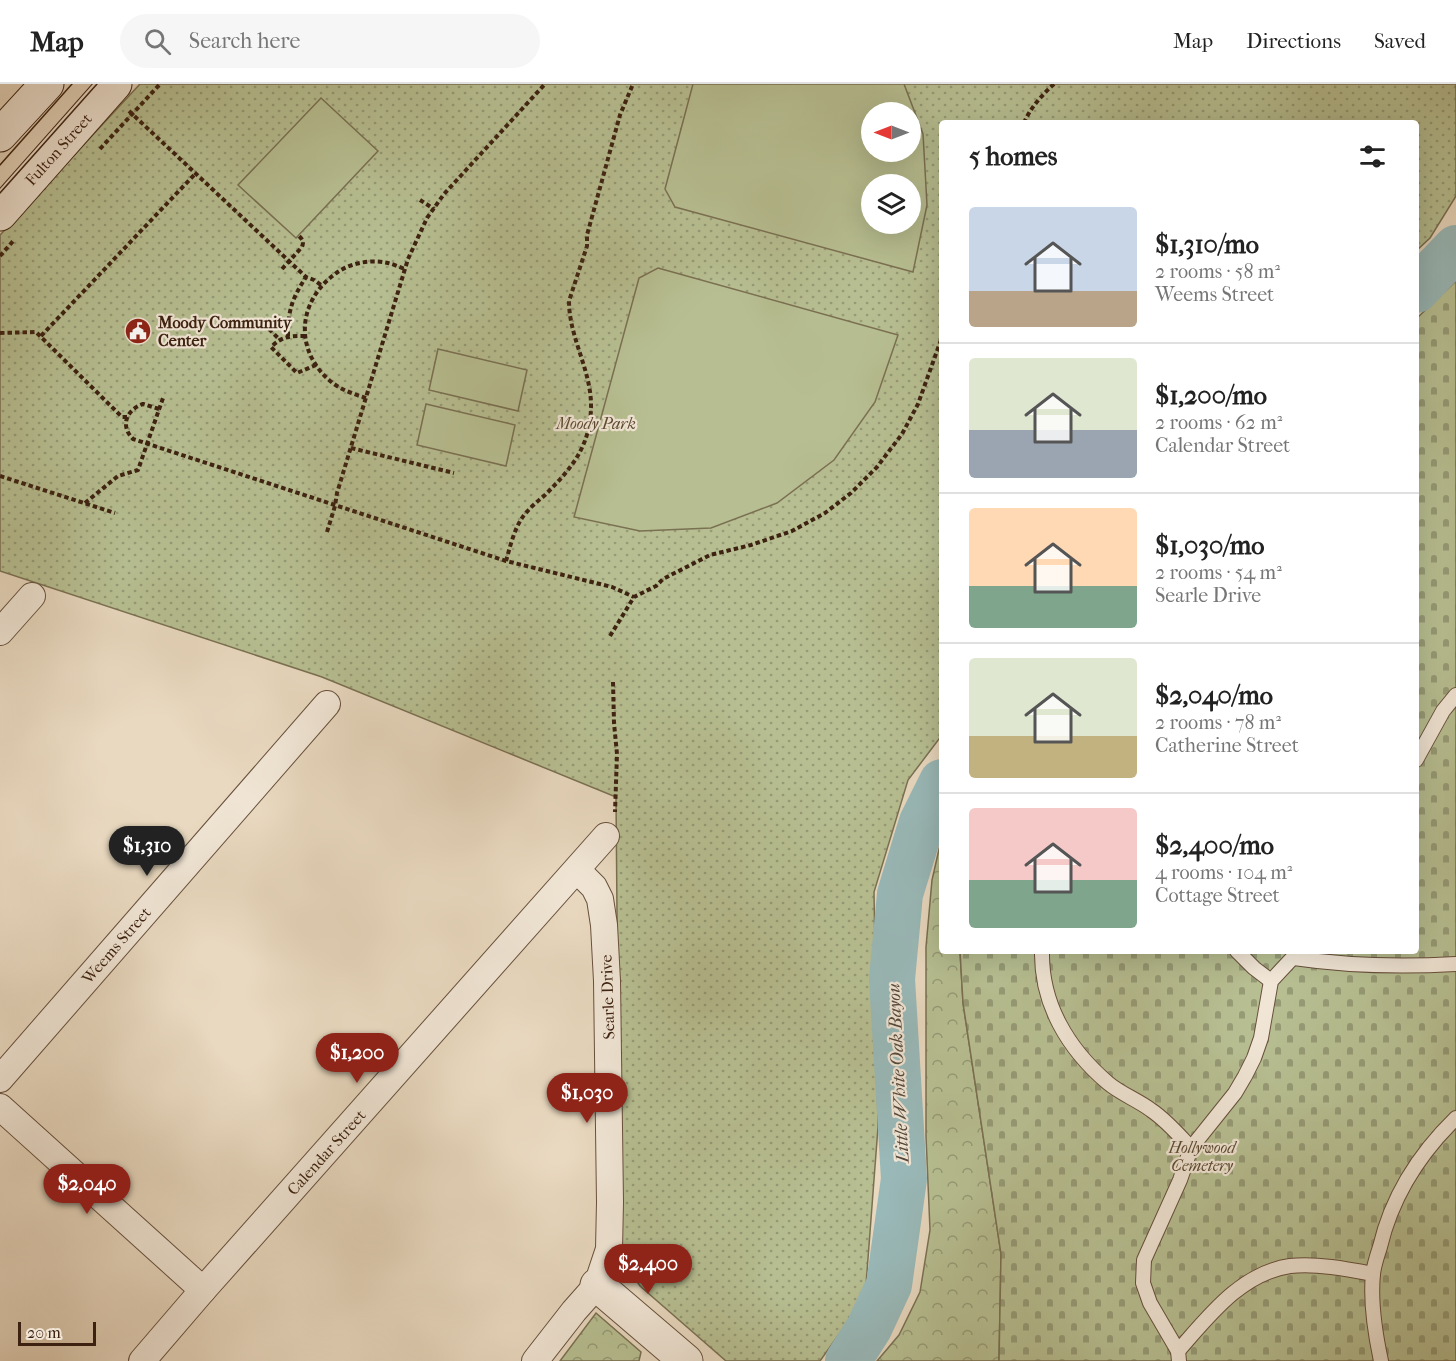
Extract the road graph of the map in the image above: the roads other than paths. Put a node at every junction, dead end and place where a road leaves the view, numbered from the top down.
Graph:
1 (39, 86) edge
2 (119, 95) edge
3 (0, 135) edge
4 (0, 214) edge
5 (32, 596) dead end
6 (0, 632) edge
7 (1456, 695) edge
8 (327, 704) dead end
9 (1419, 755) edge
10 (606, 836) road end
11 (577, 870) junction
12 (1042, 954) edge
13 (1240, 954) edge
14 (1297, 955) edge
15 (1456, 964) edge
16 (1272, 981) junction
17 (0, 1079) edge
18 (0, 1107) edge
19 (1456, 1118) edge
20 (1191, 1148) junction
21 (1373, 1274) junction
22 (597, 1285) junction
23 (203, 1290) junction
24 (676, 1352) edge
25 (1179, 1356) edge
26 (141, 1361) edge
27 (535, 1361) edge
28 (1381, 1361) edge

1 - 3 main road
2 - 4 main road, Fulton Street
5 - 6 street
7 - 9 lane
8 - 17 street, Weems Street
10 - 11 street, Calendar Street
11 - 22 street, Searle Drive
11 - 23 street, Calendar Street
12 - 20 lane
13 - 16 lane
14 - 15 lane
14 - 16 lane
16 - 20 lane
18 - 23 street
19 - 21 lane
20 - 25 lane
21 - 25 lane
21 - 28 lane
22 - 24 main road
22 - 27 street, Searle Drive
23 - 26 street, Calendar Street

